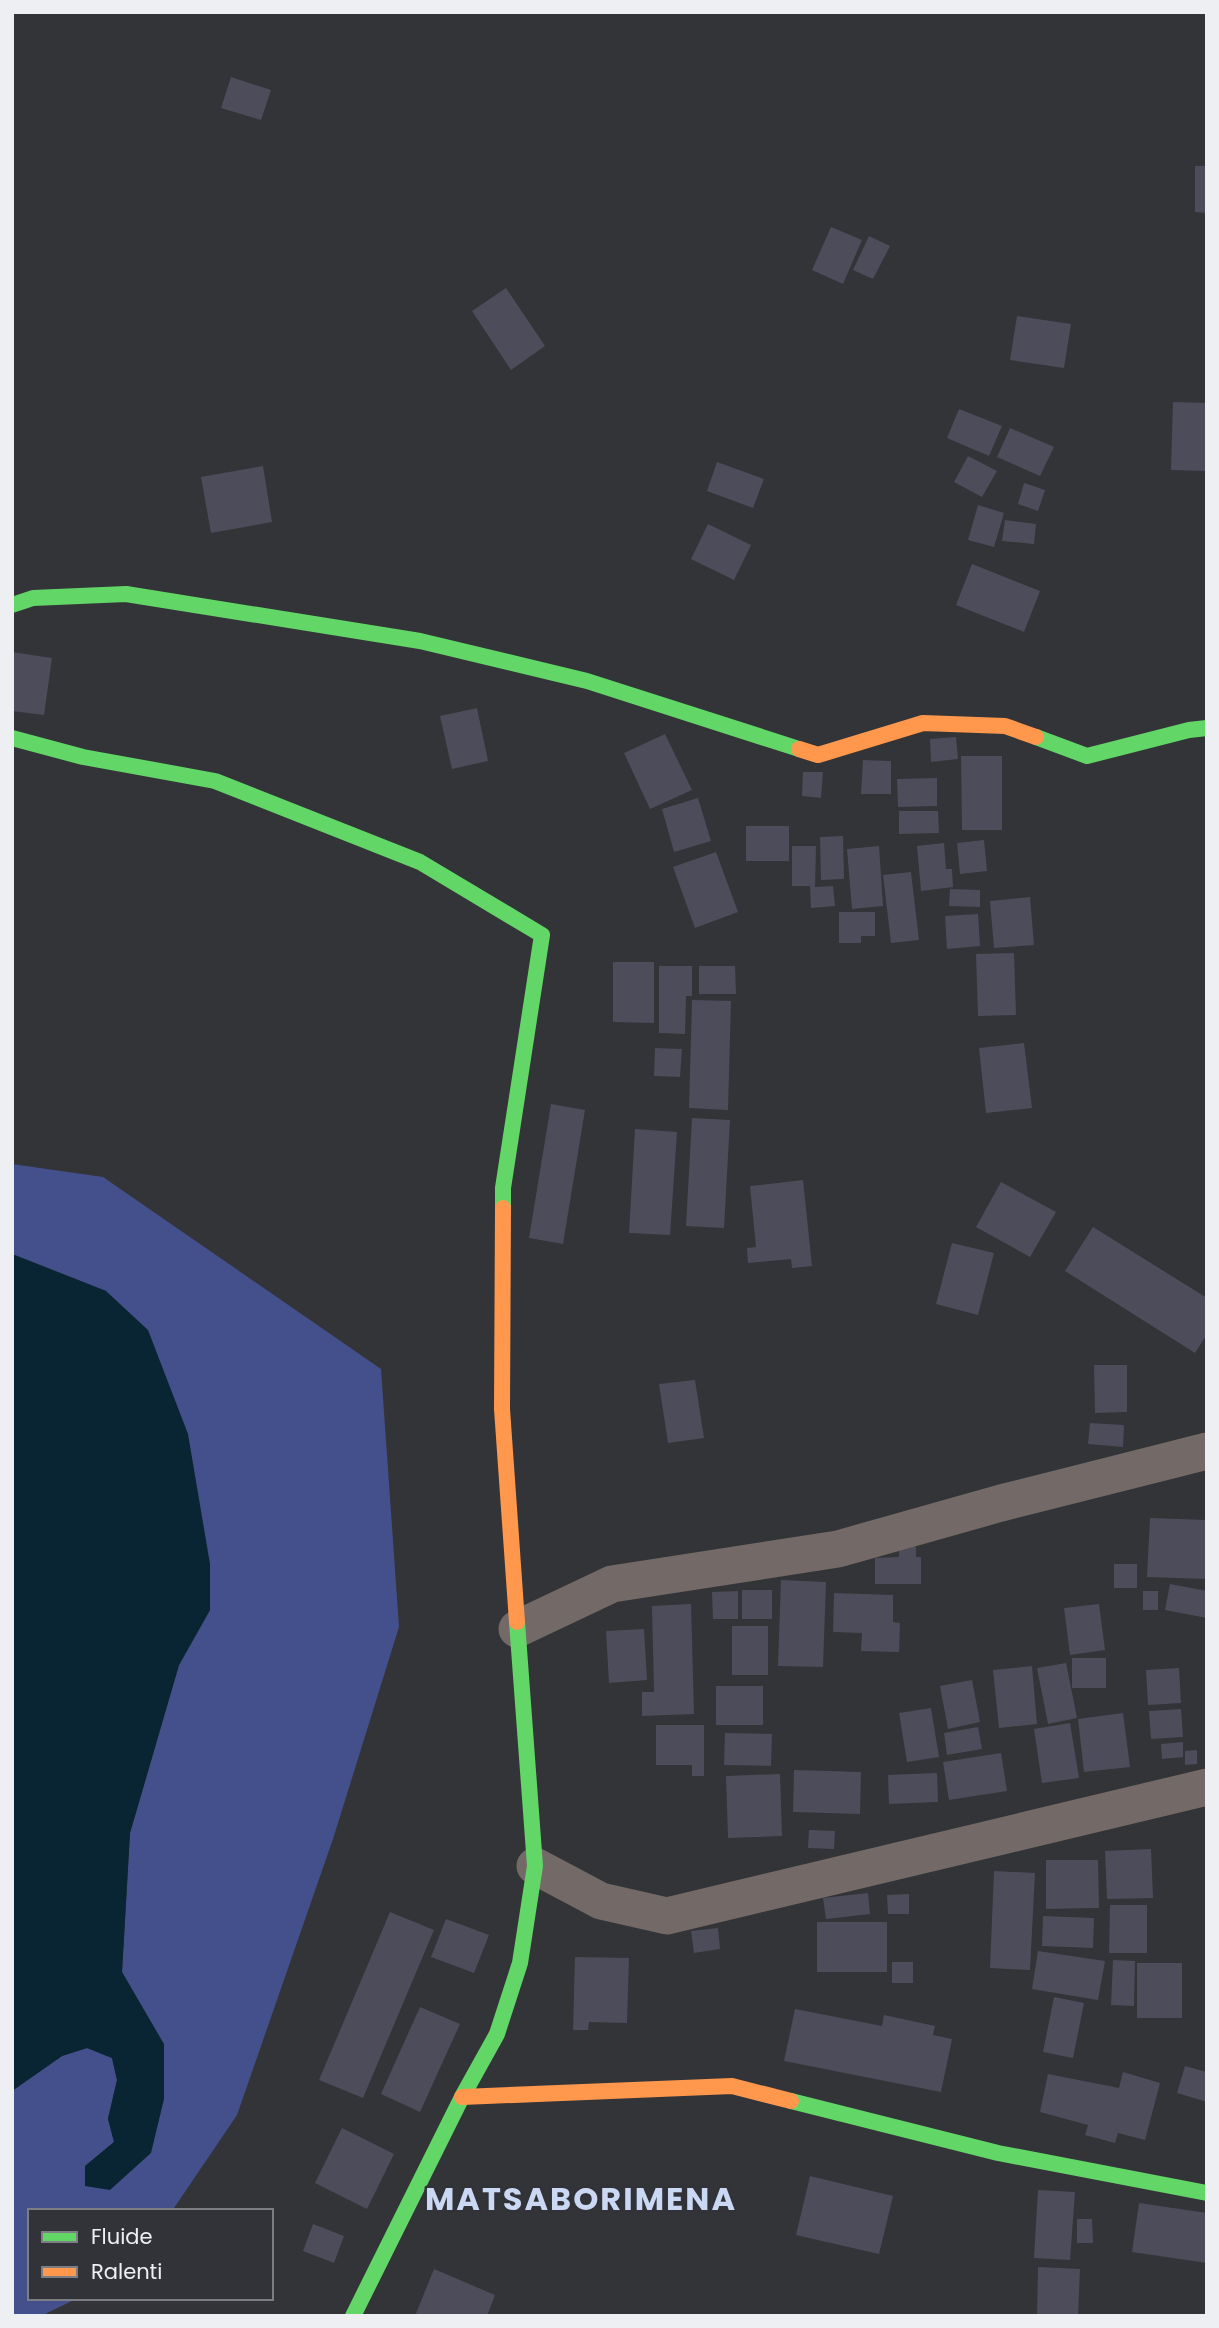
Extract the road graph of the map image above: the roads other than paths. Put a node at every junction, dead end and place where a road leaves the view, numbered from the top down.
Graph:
1 (12, 605) edge
2 (1207, 728) edge
3 (12, 738) edge
4 (1207, 1451) edge
5 (517, 1629) junction
6 (1207, 1787) edge
7 (535, 1866) junction
8 (461, 2097) junction
9 (1207, 2193) edge
10 (353, 2316) edge

1 - 2 street
3 - 5 street
4 - 5 street
5 - 7 street
6 - 7 street
7 - 8 street
8 - 9 street
8 - 10 street

